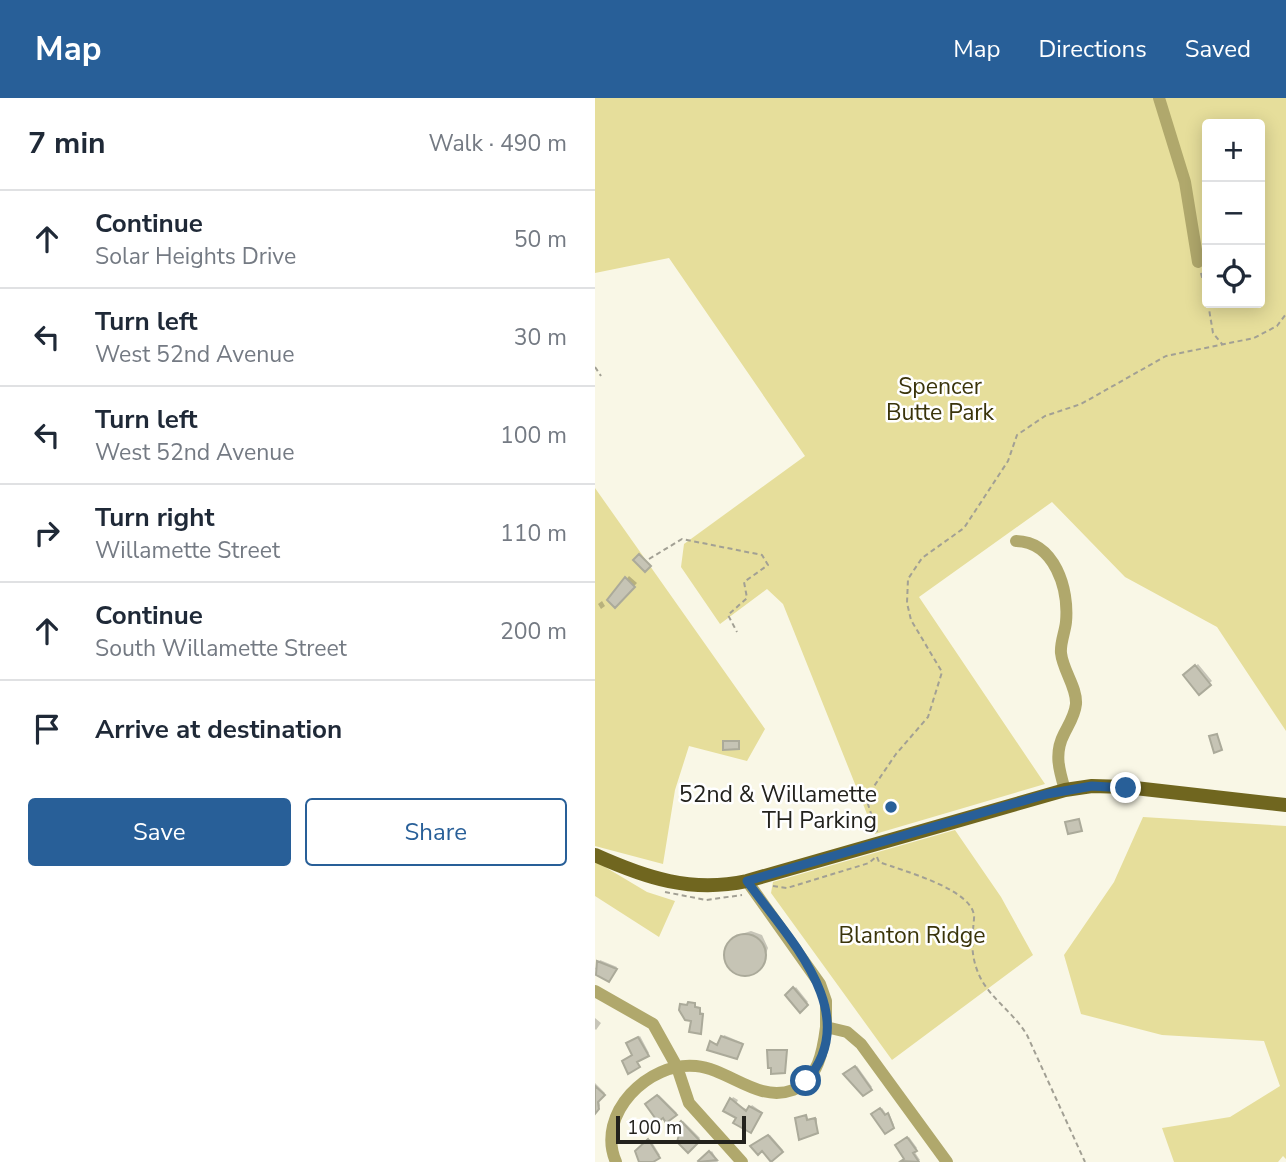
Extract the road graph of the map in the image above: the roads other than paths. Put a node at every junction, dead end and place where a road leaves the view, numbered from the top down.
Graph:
1 (1159, 98) edge
2 (1198, 262) road end
3 (1016, 541) dead end
4 (1065, 790) junction
5 (1286, 805) edge
6 (595, 855) edge
7 (747, 881) junction
8 (595, 992) edge
9 (826, 1027) junction
10 (677, 1067) junction
11 (602, 1141) edge
12 (616, 1162) edge
13 (742, 1162) edge
14 (947, 1162) edge

1 - 2 street
3 - 4 street
4 - 5 main road
4 - 7 main road
6 - 7 main road
7 - 9 street
8 - 10 street
9 - 10 street
9 - 14 street
10 - 11 street
10 - 13 street
11 - 12 street

